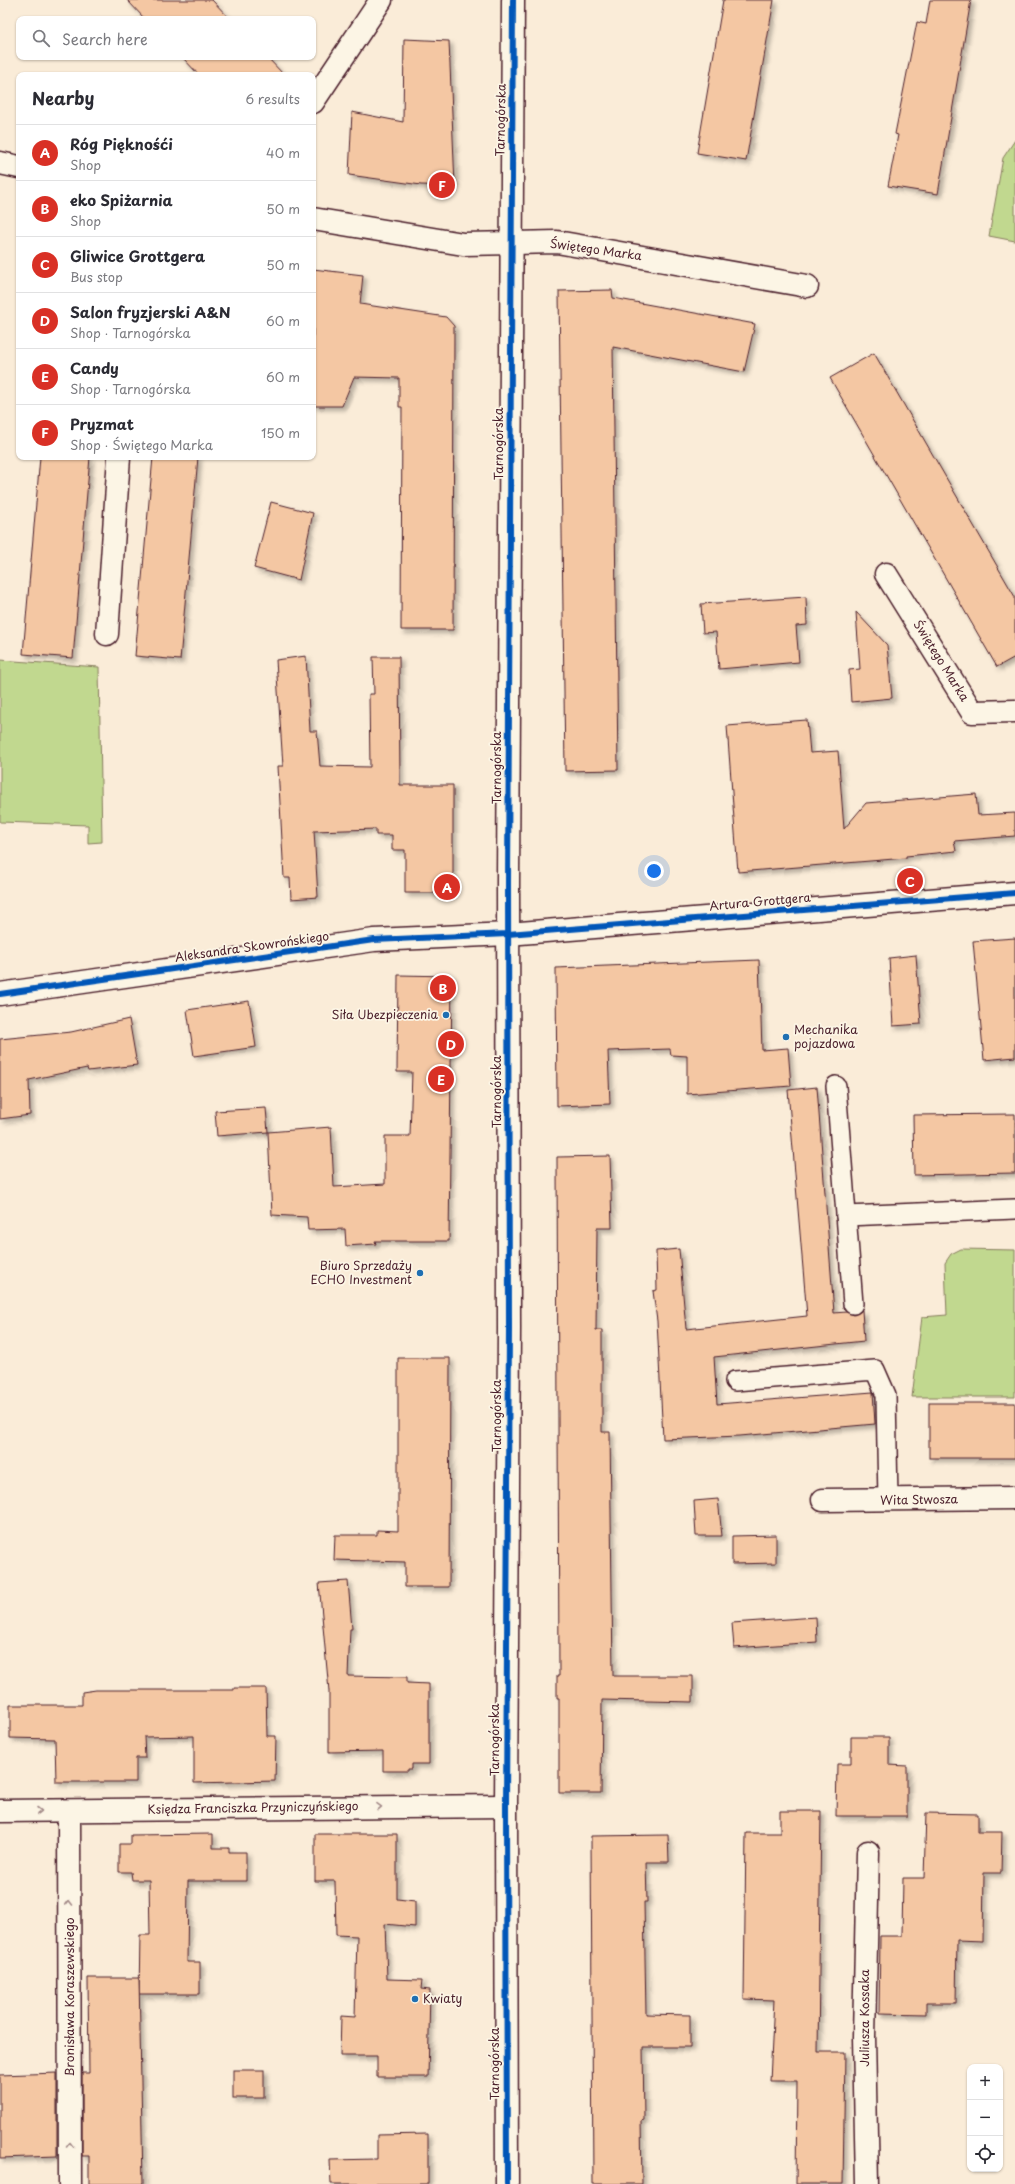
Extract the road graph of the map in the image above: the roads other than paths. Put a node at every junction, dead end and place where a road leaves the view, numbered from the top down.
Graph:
1 (381, 0) edge
2 (513, 0) edge
3 (316, 98) edge
4 (0, 163) edge
5 (16, 166) edge
6 (316, 220) edge
7 (511, 242) junction
8 (807, 286) dead end
9 (119, 460) edge
10 (886, 574) dead end
11 (107, 634) dead end
12 (1015, 711) edge
13 (1015, 893) edge
14 (508, 934) junction
15 (0, 994) edge
16 (836, 1086) dead end
17 (1015, 1209) edge
18 (846, 1216) junction
19 (852, 1304) dead end
20 (735, 1381) dead end
21 (1015, 1498) edge
22 (823, 1500) dead end
23 (888, 1500) junction
24 (506, 1806) junction
25 (69, 1810) junction
26 (0, 1811) edge
27 (868, 1852) dead end
28 (70, 2184) edge
29 (507, 2184) edge
30 (867, 2184) edge

1 - 3 street
2 - 7 street, Tarnogórska
4 - 5 street
6 - 7 street, Świętego Marka
7 - 8 street, Świętego Marka
7 - 14 street, Tarnogórska
9 - 11 street
10 - 12 street, Świętego Marka
13 - 14 street, Artura Grottgera
14 - 15 street, Aleksandra Skowrońskiego
14 - 24 street, Tarnogórska
16 - 18 lane
17 - 18 lane
18 - 19 lane
20 - 23 lane
21 - 23 street, Wita Stwosza
22 - 23 street, Wita Stwosza
25 -> 24 street, Księdza Franciszka Przyniczyńskiego
24 - 29 street, Tarnogórska
26 -> 25 street, Księdza Franciszka Przyniczyńskiego
28 -> 25 street, Bronisława Koraszewskiego
27 - 30 street, Juliusza Kossaka

